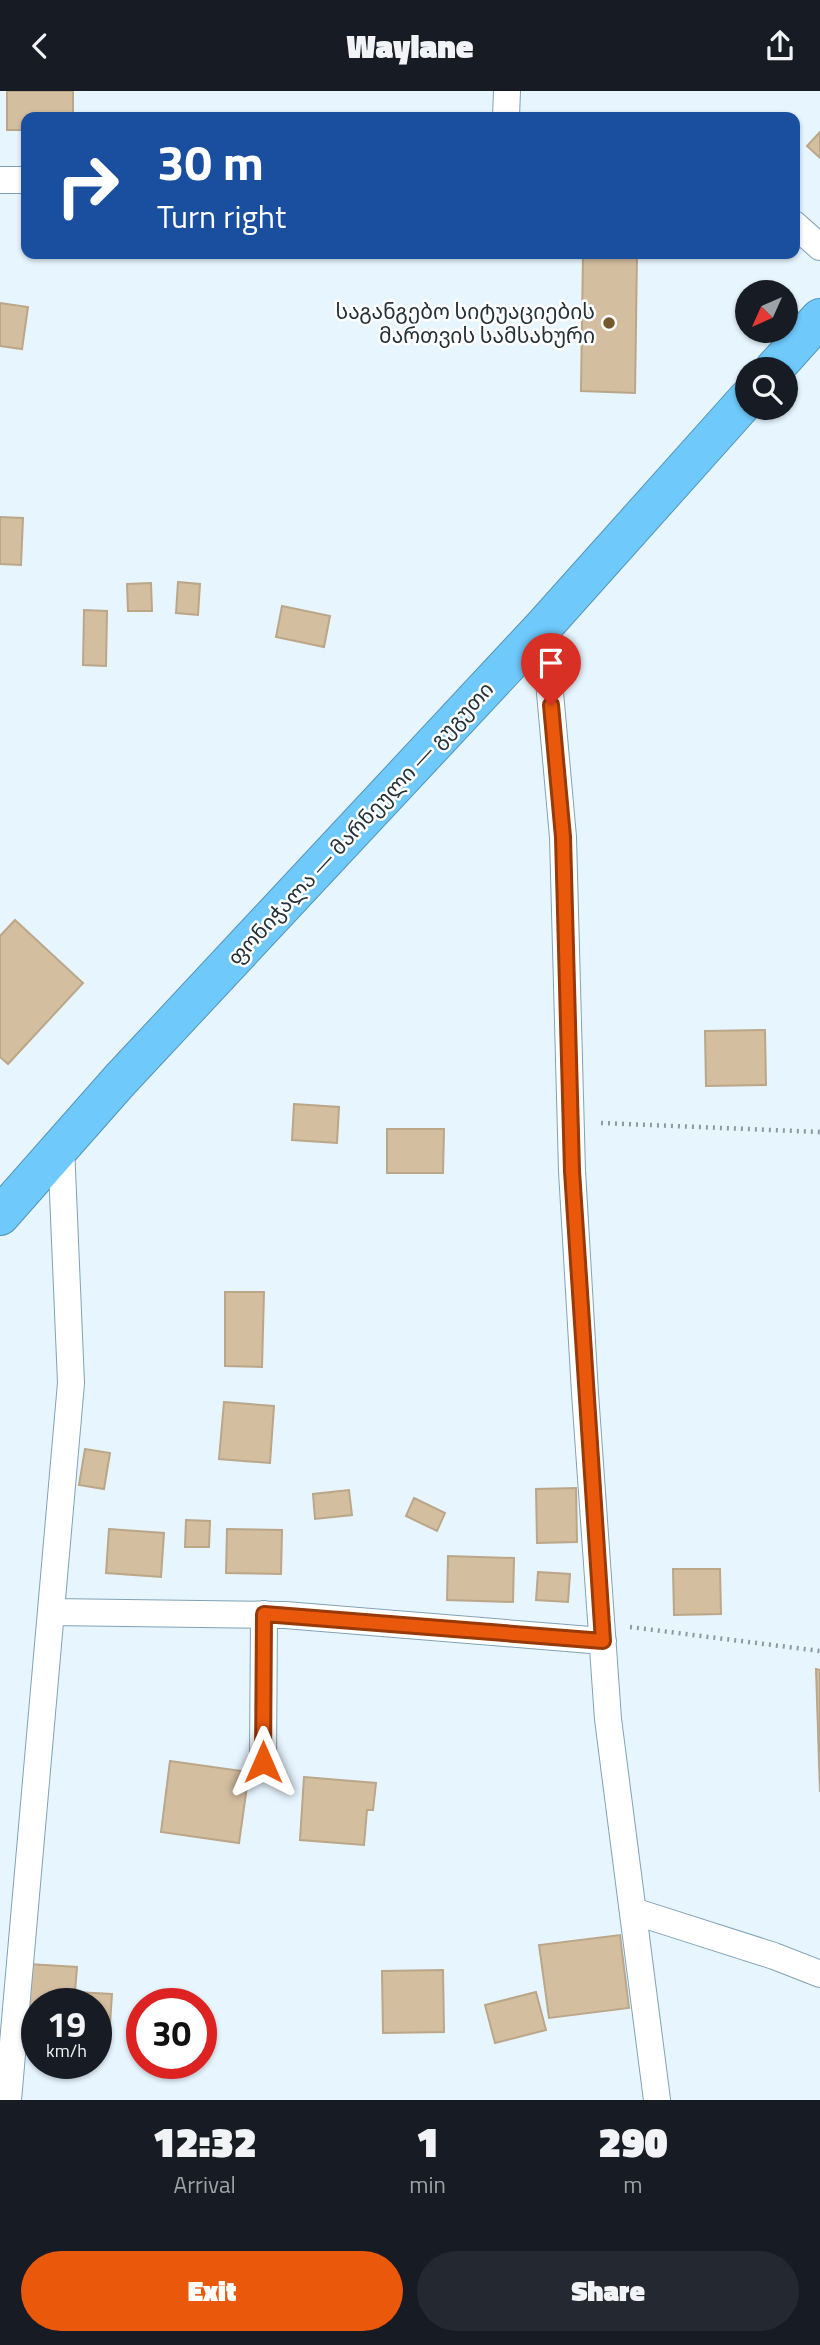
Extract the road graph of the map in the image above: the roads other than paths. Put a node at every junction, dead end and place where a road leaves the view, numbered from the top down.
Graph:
1 (507, 91) edge
2 (506, 112) edge
3 (0, 180) edge
4 (21, 180) edge
5 (800, 229) edge
6 (820, 247) edge
7 (820, 318) edge
8 (785, 357) edge
9 (735, 412) edge
10 (544, 626) junction
11 (61, 1146) junction
12 (0, 1216) edge
13 (51, 1612) junction
14 (264, 1614) junction
15 (602, 1632) junction
16 (263, 1762) dead end
17 (633, 1911) junction
18 (820, 1974) edge
19 (8, 2100) edge
20 (657, 2100) edge

1 - 2 street
3 - 4 street
5 - 6 street
7 - 8 highway
9 - 10 highway, ფონიჭალა — მარნეული — გუგუთი
10 - 11 highway, ფონიჭალა — მარნეული — გუგუთი
10 - 15 street
11 - 12 highway, ფონიჭალა — მარნეული — გუგუთი
11 - 13 street
13 - 14 street
13 - 19 street
14 - 15 street
14 - 16 street
15 - 17 street
17 - 18 street
17 - 20 street

